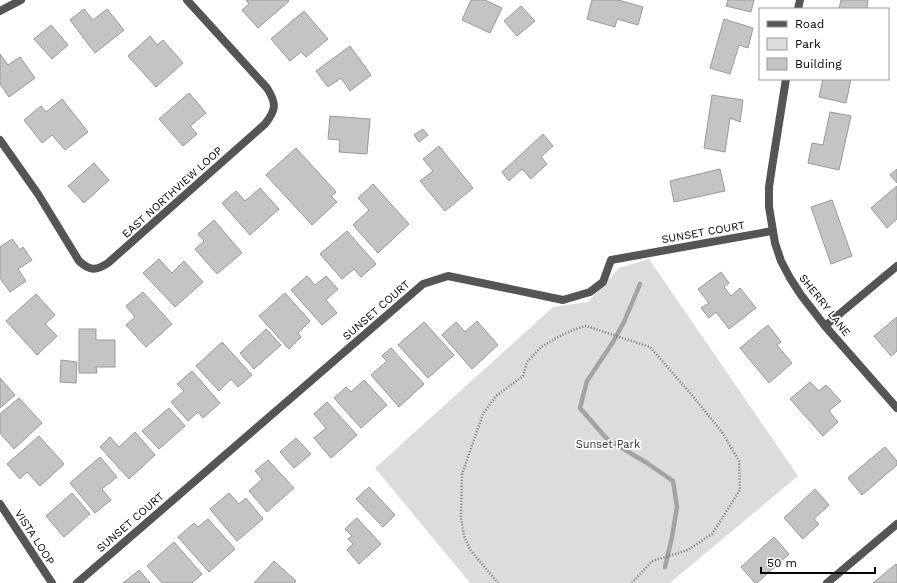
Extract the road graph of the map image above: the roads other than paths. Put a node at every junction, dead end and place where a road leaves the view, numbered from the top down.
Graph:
1 (21, 0) edge
2 (187, 0) edge
3 (0, 11) edge
4 (786, 80) edge
5 (0, 140) edge
6 (772, 231) junction
7 (897, 266) edge
8 (825, 326) junction
9 (897, 408) edge
10 (0, 504) edge
11 (897, 524) edge
12 (52, 583) edge
13 (77, 583) edge
14 (826, 583) edge

1 - 3 street
2 - 5 street, EAST NORTHVIEW LOOP
4 - 6 street, SHERRY LANE
6 - 8 street, SHERRY LANE
6 - 13 street, SUNSET COURT
7 - 8 street
8 - 9 street, SHERRY LANE
10 - 12 street, VISTA LOOP
11 - 14 street

